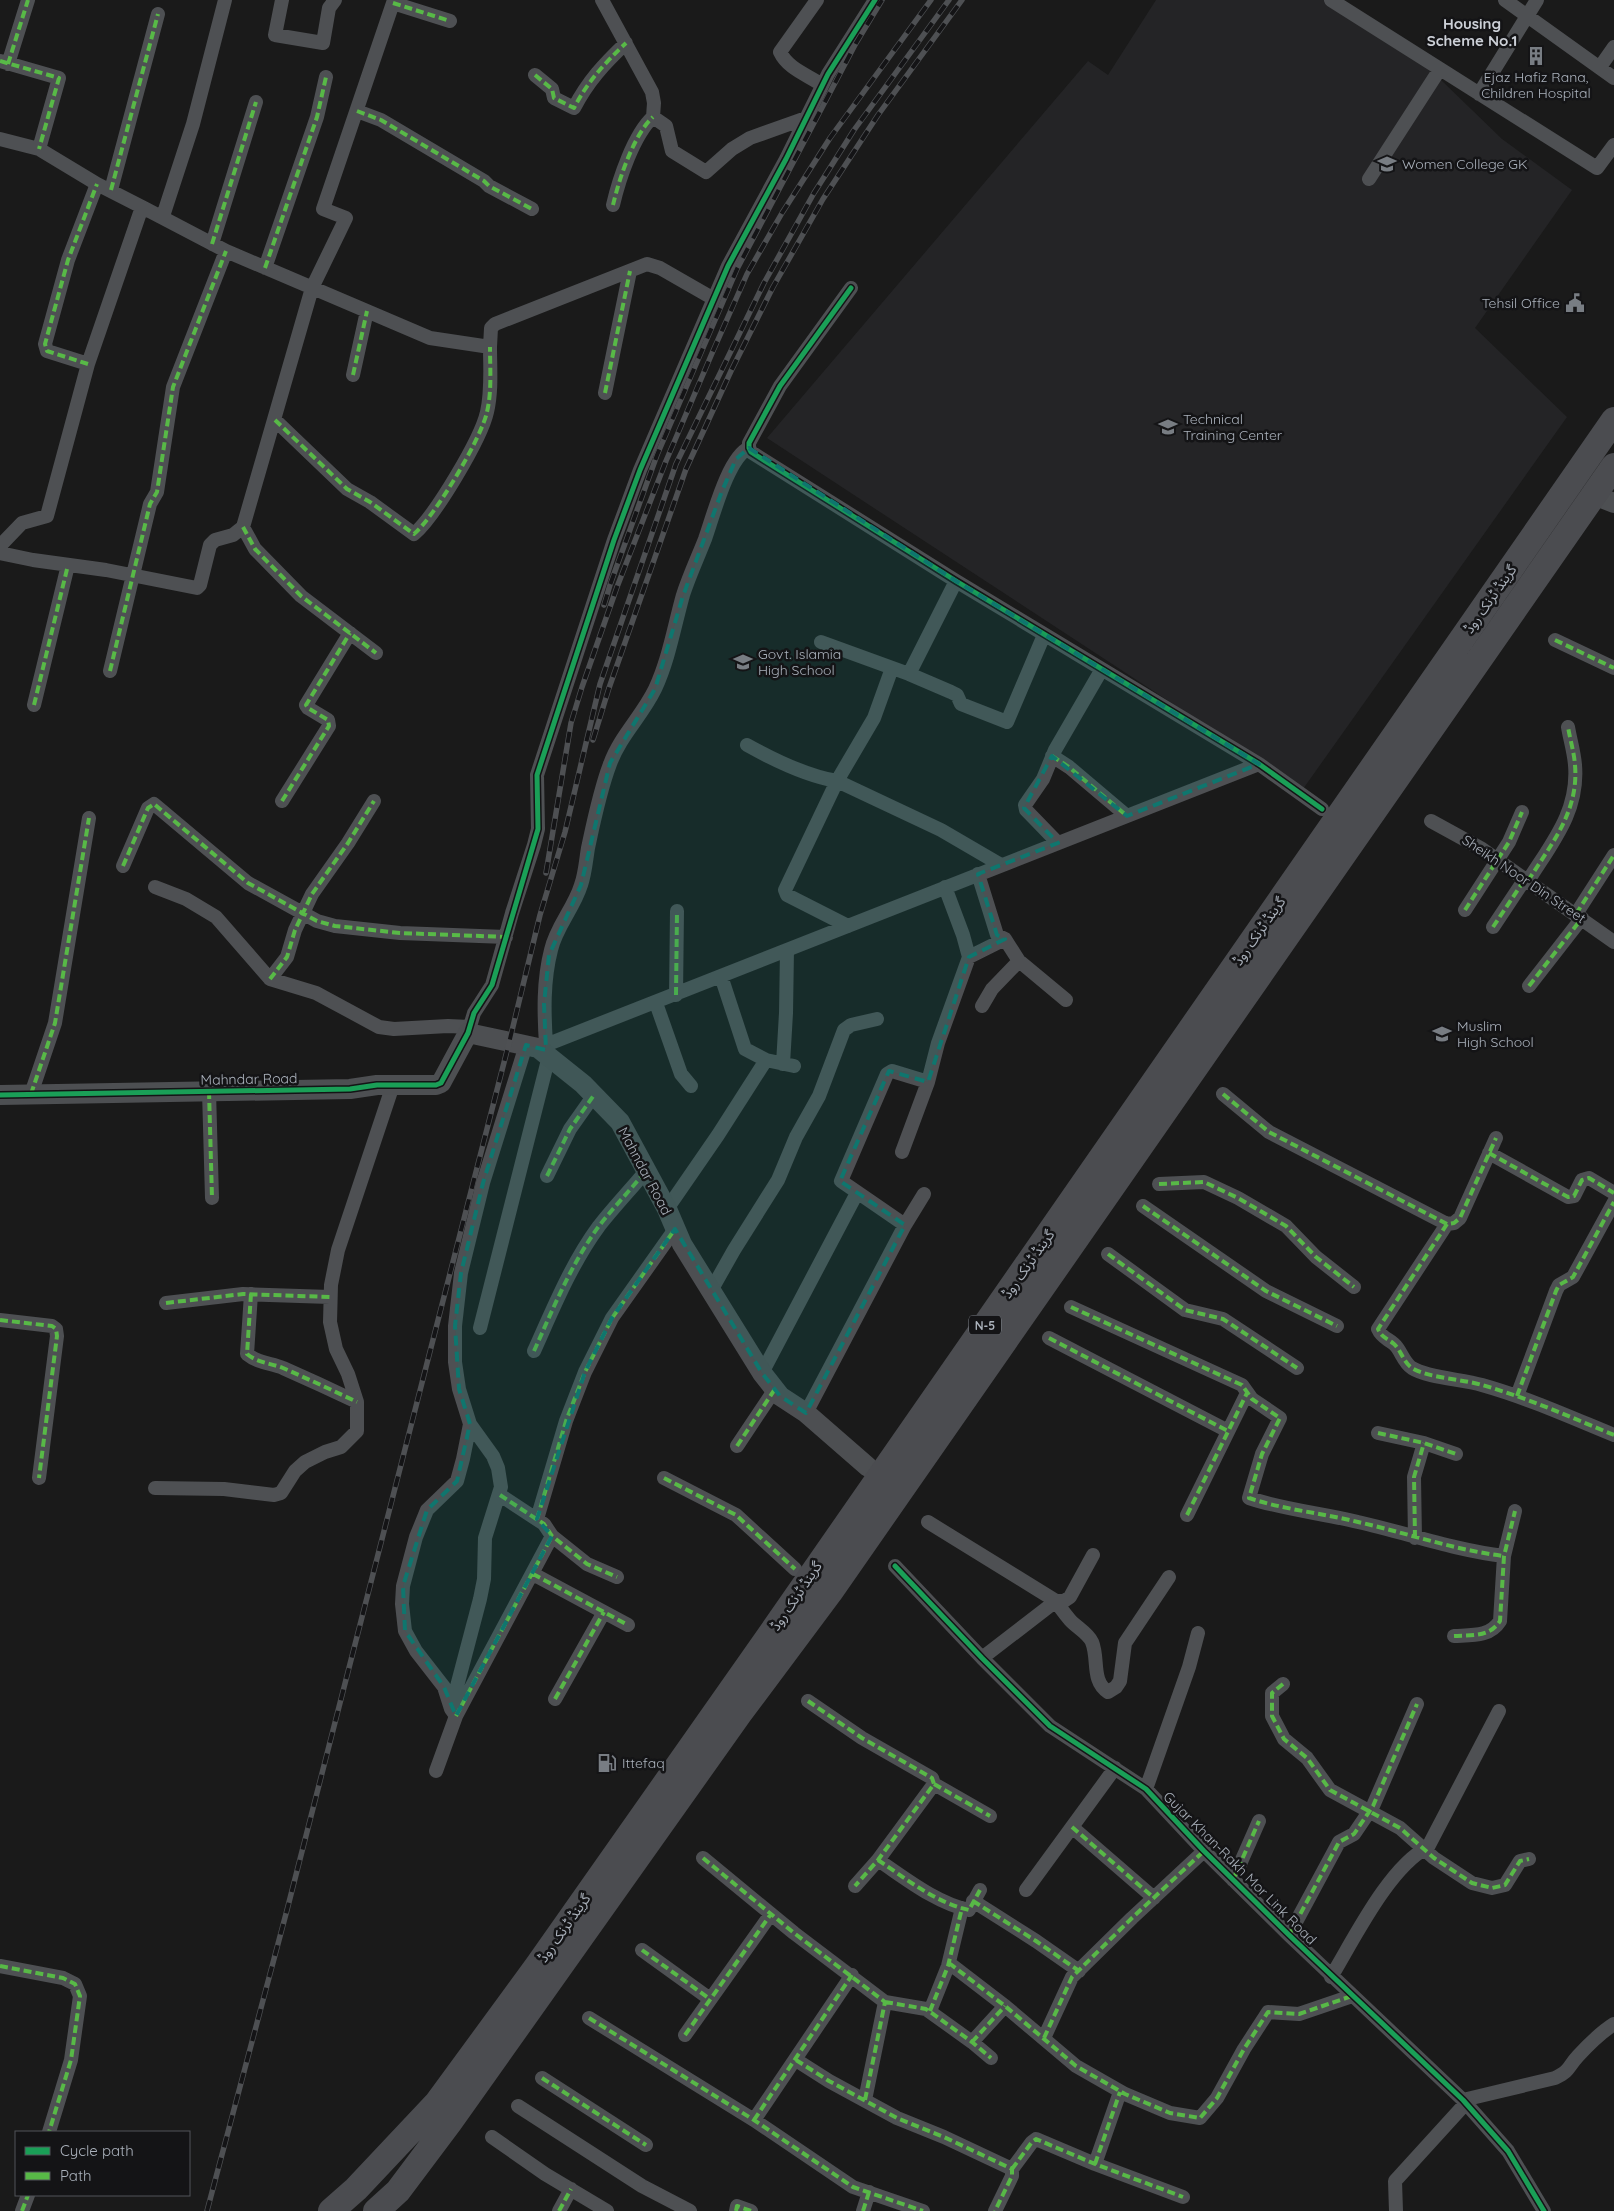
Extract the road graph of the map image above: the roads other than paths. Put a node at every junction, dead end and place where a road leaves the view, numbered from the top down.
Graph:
1 (28, 0) edge
2 (225, 0) edge
3 (282, 0) edge
4 (335, 0) edge
5 (602, 0) edge
6 (817, 0) edge
7 (875, 0) edge
8 (1332, 0) edge
9 (1505, 0) edge
10 (1537, 0) edge
11 (393, 2) edge
12 (158, 14) dead end
13 (1527, 16) junction
14 (450, 21) dead end
15 (626, 43) junction
16 (1614, 47) edge
17 (4, 62) edge
18 (1600, 67) junction
19 (1440, 69) junction
20 (535, 75) dead end
21 (326, 77) dead end
22 (1614, 78) edge
23 (822, 85) junction
24 (1479, 94) junction
25 (256, 102) dead end
26 (357, 111) junction
27 (653, 117) junction
28 (806, 118) junction
29 (0, 139) edge
30 (1614, 145) edge
31 (39, 149) junction
32 (1369, 179) dead end
33 (97, 184) junction
34 (111, 190) junction
35 (613, 205) dead end
36 (142, 207) junction
37 (532, 209) dead end
38 (163, 216) junction
39 (212, 244) junction
40 (226, 251) junction
41 (265, 268) junction
42 (630, 271) junction
43 (312, 288) junction
44 (851, 288) dead end
45 (714, 299) junction
46 (367, 311) junction
47 (490, 347) junction
48 (88, 364) junction
49 (353, 375) dead end
50 (605, 394) dead end
51 (275, 420) junction
52 (1614, 420) edge
53 (749, 448) junction
54 (1614, 466) edge
55 (1604, 499) edge
56 (242, 527) junction
57 (0, 546) edge
58 (0, 553) edge
59 (68, 565) junction
60 (133, 576) junction
61 (956, 582) junction
62 (350, 633) junction
63 (1044, 635) junction
64 (1555, 640) dead end
65 (821, 642) dead end
66 (376, 653) dead end
67 (892, 668) junction
68 (1614, 668) edge
69 (1102, 669) junction
70 (110, 672) dead end
71 (909, 674) junction
72 (34, 705) dead end
73 (1568, 727) dead end
74 (748, 745) dead end
75 (1052, 756) junction
76 (1259, 764) junction
77 (837, 781) junction
78 (282, 801) dead end
79 (374, 801) dead end
80 (1322, 809) dead end
81 (1522, 812) dead end
82 (1127, 816) junction
83 (89, 818) dead end
84 (1432, 821) dead end
85 (1058, 843) junction
86 (1614, 855) edge
87 (1497, 860) junction
88 (1001, 865) junction
89 (122, 866) dead end
90 (978, 874) junction
91 (1527, 880) junction
92 (155, 887) dead end
93 (945, 888) junction
94 (1465, 910) dead end
95 (676, 911) dead end
96 (303, 914) junction
97 (1579, 916) junction
98 (848, 926) junction
99 (1493, 927) dead end
100 (506, 937) junction
101 (1005, 939) junction
102 (1614, 942) edge
103 (787, 950) junction
104 (969, 957) junction
105 (1019, 960) junction
106 (721, 976) junction
107 (270, 979) junction
108 (1529, 986) dead end
109 (676, 995) junction
110 (1066, 1000) dead end
111 (656, 1003) junction
112 (982, 1006) dead end
113 (877, 1019) dead end
114 (469, 1030) junction
115 (540, 1048) junction
116 (766, 1060) junction
117 (928, 1082) junction
118 (393, 1085) junction
119 (691, 1086) dead end
120 (209, 1091) junction
121 (31, 1094) junction
122 (1223, 1094) dead end
123 (0, 1095) edge
124 (594, 1095) junction
125 (1496, 1138) dead end
126 (902, 1152) dead end
127 (1489, 1153) junction
128 (646, 1171) junction
129 (547, 1176) dead end
130 (1159, 1184) dead end
131 (857, 1193) junction
132 (1614, 1193) edge
133 (924, 1194) dead end
134 (212, 1198) dead end
135 (1614, 1202) edge
136 (1143, 1206) dead end
137 (667, 1209) junction
138 (1447, 1224) junction
139 (905, 1225) junction
140 (675, 1228) junction
141 (1108, 1254) dead end
142 (1354, 1287) dead end
143 (712, 1289) junction
144 (251, 1294) junction
145 (330, 1296) junction
146 (166, 1303) dead end
147 (1071, 1307) dead end
148 (0, 1320) edge
149 (1338, 1326) dead end
150 (480, 1328) dead end
151 (1049, 1338) dead end
152 (534, 1351) dead end
153 (1297, 1368) dead end
154 (762, 1373) junction
155 (775, 1389) junction
156 (1247, 1393) junction
157 (1517, 1396) junction
158 (357, 1402) junction
159 (806, 1413) junction
160 (470, 1424) junction
161 (1228, 1431) junction
162 (1378, 1433) dead end
163 (1614, 1435) edge
164 (1424, 1443) junction
165 (737, 1446) dead end
166 (1456, 1454) dead end
167 (868, 1467) dead end
168 (39, 1478) dead end
169 (664, 1478) dead end
170 (155, 1488) dead end
171 (500, 1495) junction
172 (1515, 1511) dead end
173 (1187, 1515) dead end
174 (537, 1519) junction
175 (928, 1522) dead end
176 (552, 1536) junction
177 (1416, 1538) junction
178 (1093, 1555) dead end
179 (1504, 1556) junction
180 (895, 1566) dead end
181 (802, 1573) junction
182 (533, 1574) junction
183 (617, 1578) dead end
184 (1169, 1578) dead end
185 (830, 1592) junction
186 (1056, 1601) junction
187 (604, 1612) junction
188 (628, 1625) dead end
189 (1198, 1633) dead end
190 (1454, 1636) dead end
191 (982, 1658) junction
192 (1283, 1684) dead end
193 (555, 1700) dead end
194 (808, 1701) dead end
195 (1417, 1704) dead end
196 (1499, 1711) dead end
197 (454, 1712) junction
198 (1115, 1768) junction
199 (436, 1771) dead end
200 (934, 1784) junction
201 (1146, 1789) junction
202 (1370, 1811) junction
203 (990, 1816) dead end
204 (1259, 1821) dead end
205 (1072, 1827) junction
206 (1424, 1849) junction
207 (1204, 1852) junction
208 (703, 1858) dead end
209 (1529, 1859) dead end
210 (878, 1860) junction
211 (1233, 1880) junction
212 (855, 1886) dead end
213 (1026, 1890) dead end
214 (1154, 1898) junction
215 (972, 1900) junction
216 (771, 1914) junction
217 (1289, 1935) junction
218 (642, 1950) dead end
219 (948, 1963) junction
220 (0, 1966) edge
221 (1079, 1971) junction
222 (852, 1975) junction
223 (1332, 1977) junction
224 (1352, 1996) junction
225 (710, 1999) junction
226 (885, 2002) junction
227 (1005, 2006) junction
228 (930, 2011) junction
229 (589, 2018) dead end
230 (1614, 2024) edge
231 (686, 2035) dead end
232 (1044, 2038) junction
233 (972, 2042) junction
234 (991, 2058) dead end
235 (796, 2060) junction
236 (542, 2078) dead end
237 (1120, 2092) junction
238 (865, 2100) junction
239 (1465, 2101) junction
240 (518, 2106) dead end
241 (754, 2120) junction
242 (50, 2131) edge
243 (492, 2137) dead end
244 (646, 2145) dead end
245 (1095, 2164) junction
246 (1012, 2169) junction
247 (571, 2190) junction
248 (869, 2192) junction
249 (28, 2196) edge
250 (1183, 2197) dead end
251 (998, 2210) edge
252 (22, 2211) edge
253 (331, 2211) edge
254 (376, 2211) edge
255 (559, 2211) edge
256 (607, 2211) edge
257 (690, 2211) edge
258 (736, 2211) edge
259 (751, 2211) edge
260 (863, 2211) edge
261 (923, 2211) edge
262 (1396, 2211) edge
263 (1544, 2211) edge

1 - 17 street
2 - 38 street
3 - 4 street
5 - 15 street
6 - 23 street
7 - 23 street
8 - 19 street
9 - 13 street
10 - 13 street
11 - 14 street
11 - 26 street
12 - 34 street
13 - 18 street
13 - 24 street
15 - 20 street
15 - 27 street
16 - 18 street
17 - 31 street
18 - 22 street
19 - 24 street
19 - 32 street
21 - 41 street
23 - 28 street
24 - 30 street
25 - 39 street
26 - 37 street
26 - 43 street
27 - 28 street
27 - 35 street
28 - 45 street
29 - 31 street
31 - 33 street
33 - 34 street
33 - 48 street
34 - 36 street
36 - 38 street
36 - 48 street
38 - 39 street
39 - 40 street
40 - 41 street
40 - 60 street
41 - 43 street
42 - 45 street
42 - 47 street
42 - 50 street
43 - 46 street
43 - 51 street
44 - 53 street
45 - 100 street
46 - 47 street
46 - 49 street
47 - 51 street
48 - 57 street
51 - 56 street
52 - 181 highway, گرینڈ ٹرنک روڈ / N-5
53 - 61 street
53 - 115 street
54 - 55 highway, گرینڈ ٹرنک روڈ / N-5
55 - 185 highway, گرینڈ ٹرنک روڈ / N-5
56 - 60 street
56 - 62 street
58 - 59 street
59 - 60 street
59 - 72 street
60 - 70 street
61 - 63 street
61 - 71 street
62 - 66 street
62 - 78 street
63 - 69 street
63 - 71 street
64 - 68 street
65 - 67 street
67 - 71 street
67 - 77 street
69 - 75 street
69 - 76 street
73 - 91 street
74 - 77 street
75 - 82 street
75 - 85 street
76 - 80 street
76 - 82 street
77 - 88 street
77 - 98 street
79 - 96 street
81 - 87 street
82 - 85 street
83 - 121 street
84 - 87 street, Sheikh Noor Din Street
85 - 88 street
86 - 97 street
87 - 91 street, Sheikh Noor Din Street
87 - 94 street
88 - 90 street
89 - 96 street
90 - 93 street
90 - 101 street
91 - 97 street, Sheikh Noor Din Street
91 - 99 street
92 - 107 street
93 - 98 street
93 - 104 street
95 - 109 street
96 - 100 street
96 - 107 street
97 - 102 street, Sheikh Noor Din Street
97 - 108 street
98 - 103 street
100 - 114 street
101 - 104 street
101 - 105 street
103 - 106 street
103 - 116 street
104 - 117 street
105 - 110 street
105 - 112 street
106 - 109 street
106 - 116 street
107 - 114 street
109 - 111 street
111 - 115 street
111 - 119 street
113 - 143 street
114 - 115 street
114 - 118 street, Mahndar Road
115 - 124 street, Mahndar Road
115 - 150 street
115 - 160 street
116 - 137 street
117 - 126 street
117 - 131 street
118 - 120 street, Mahndar Road
118 - 145 street
120 - 121 street, Mahndar Road
120 - 134 street
121 - 123 street, Mahndar Road
122 - 138 street
124 - 128 street, Mahndar Road
124 - 129 street
125 - 127 street
127 - 132 street
127 - 138 street
128 - 137 street, Mahndar Road
128 - 152 street
130 - 142 street
131 - 139 street
131 - 154 street
133 - 139 street
135 - 157 street
136 - 149 street
137 - 140 street, Mahndar Road
138 - 157 street
139 - 159 street
140 - 143 street, Mahndar Road
140 - 174 street
141 - 153 street
143 - 154 street, Mahndar Road
144 - 145 street
144 - 146 street
144 - 158 street
145 - 158 street
147 - 156 street
148 - 168 street
151 - 161 street
154 - 155 street, Mahndar Road
155 - 159 street, Mahndar Road
155 - 165 street
156 - 161 street
156 - 177 street
157 - 163 street
158 - 170 street
159 - 167 street, Mahndar Road
160 - 171 street
160 - 197 street
161 - 173 street
162 - 164 street
164 - 166 street
164 - 177 street
169 - 181 street
171 - 174 street
171 - 197 street
172 - 179 street
174 - 176 street
175 - 186 street
176 - 182 street
176 - 183 street
177 - 179 street
178 - 186 street
179 - 190 street
180 - 191 street, Gujar Khan-Rakh Mor Link Road
181 - 185 highway
181 - 253 highway, گرینڈ ٹرنک روڈ / N-5
182 - 187 street
182 - 197 street
184 - 186 street
185 - 254 highway, گرینڈ ٹرنک روڈ / N-5
186 - 191 street
187 - 188 street
187 - 193 street
189 - 201 street
191 - 198 street, Gujar Khan-Rakh Mor Link Road
192 - 202 street
194 - 200 street
195 - 202 street
196 - 206 street
197 - 199 street
198 - 201 street, Gujar Khan-Rakh Mor Link Road
198 - 205 street
200 - 203 street
200 - 210 street
201 - 207 street, Gujar Khan-Rakh Mor Link Road
202 - 206 street
202 - 217 street
204 - 211 street
205 - 213 street
205 - 214 street
206 - 209 street
206 - 223 street
207 - 211 street, Gujar Khan-Rakh Mor Link Road
207 - 214 street
208 - 216 street
210 - 212 street
210 - 215 street
211 - 217 street, Gujar Khan-Rakh Mor Link Road
214 - 221 street
215 - 219 street
215 - 221 street
216 - 222 street
216 - 225 street
217 - 223 street, Gujar Khan-Rakh Mor Link Road
218 - 225 street
219 - 227 street
219 - 228 street
220 - 242 street
221 - 232 street
222 - 226 street
222 - 235 street
223 - 224 street, Gujar Khan-Rakh Mor Link Road
224 - 237 street
224 - 239 street, Gujar Khan-Rakh Mor Link Road
225 - 231 street
226 - 228 street
226 - 238 street
227 - 232 street
227 - 233 street
228 - 233 street
229 - 241 street
230 - 239 street
232 - 237 street
233 - 234 street
235 - 238 street
235 - 241 street
236 - 244 street
237 - 245 street
238 - 246 street
239 - 262 street
239 - 263 street, Gujar Khan-Rakh Mor Link Road
240 - 257 street
241 - 248 street
243 - 247 street
245 - 246 street
245 - 250 street
246 - 251 street
247 - 255 street
247 - 256 street
248 - 260 street
248 - 261 street
249 - 252 street
258 - 259 street

